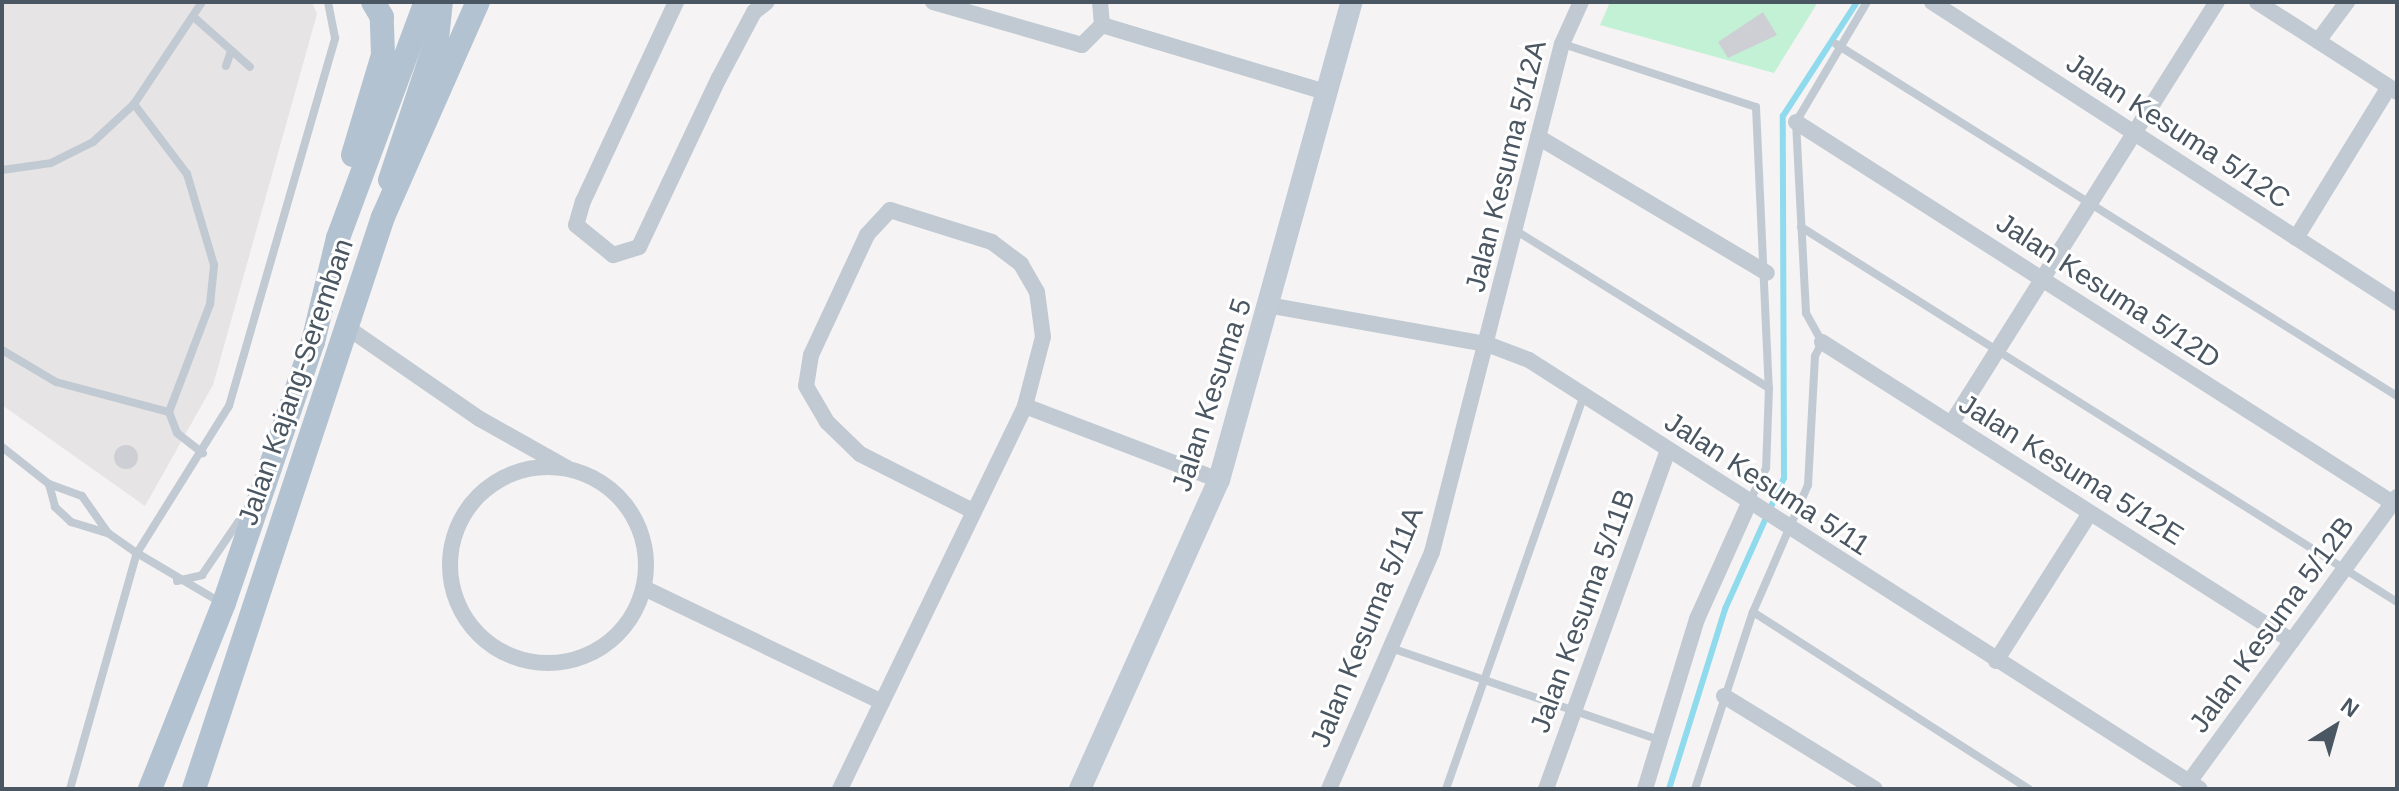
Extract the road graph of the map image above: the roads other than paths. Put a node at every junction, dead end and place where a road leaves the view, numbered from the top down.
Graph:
1 (202, 2) edge
2 (328, 2) edge
3 (373, 2) edge
4 (426, 2) edge
5 (441, 2) edge
6 (478, 2) edge
7 (676, 2) edge
8 (767, 2) edge
9 (933, 2) edge
10 (1100, 2) edge
11 (1352, 2) edge
12 (1581, 2) edge
13 (1867, 2) edge
14 (1932, 2) edge
15 (2217, 2) edge
16 (2257, 2) edge
17 (2347, 2) edge
18 (196, 19) junction
19 (1102, 25) junction
20 (232, 33) dead end
21 (221, 41) junction
22 (2318, 41) junction
23 (1562, 44) junction
24 (1836, 44) junction
25 (231, 51) junction
26 (226, 66) dead end
27 (250, 67) dead end
28 (2393, 90) edge
29 (1326, 92) junction
30 (134, 104) junction
31 (1796, 122) junction
32 (2137, 135) junction
33 (1538, 137) junction
34 (2, 170) edge
35 (2090, 204) junction
36 (383, 217) junction
37 (1801, 227) junction
38 (1515, 230) junction
39 (2296, 238) junction
40 (1767, 273) junction
41 (2043, 280) junction
42 (2397, 303) edge
43 (1273, 306) junction
44 (345, 326) junction
45 (313, 342) junction
46 (1822, 342) junction
47 (1487, 344) junction
48 (2, 350) edge
49 (1999, 350) junction
50 (1769, 388) junction
51 (1584, 396) junction
52 (2397, 396) edge
53 (1025, 406) junction
54 (169, 412) junction
55 (1951, 424) junction
56 (2, 447) edge
57 (1668, 450) junction
58 (203, 453) junction
59 (273, 463) junction
60 (567, 468) junction
61 (1219, 480) junction
62 (49, 484) junction
63 (2395, 500) edge
64 (971, 510) junction
65 (2090, 513) junction
66 (1767, 515) junction
67 (108, 533) junction
68 (137, 553) junction
69 (2347, 566) junction
70 (177, 581) junction
71 (644, 588) junction
72 (2397, 602) edge
73 (224, 603) junction
74 (1753, 612) junction
75 (2292, 641) junction
76 (1391, 648) junction
77 (1996, 661) junction
78 (1484, 680) junction
79 (1724, 696) junction
80 (882, 702) junction
81 (1574, 711) junction
82 (1659, 740) junction
83 (2195, 786) edge
84 (70, 789) edge
85 (150, 789) edge
86 (194, 789) edge
87 (840, 789) edge
88 (1080, 789) edge
89 (1329, 789) edge
90 (1446, 789) edge
91 (1546, 789) edge
92 (1645, 789) edge
93 (1695, 789) edge
94 (1875, 789) edge
95 (2029, 789) edge

1 - 18 lane
2 - 58 lane
3 - 45 main road
4 - 45 main road, Jalan Kajang-Seremban
5 - 36 main road
6 - 36 main road, Jalan Kajang-Seremban
7 - 8 street
9 - 19 street
10 - 19 street
11 - 29 street, Jalan Kesuma 5
12 - 23 street, Jalan Kesuma 5/12A
13 - 24 lane
14 - 32 street, Jalan Kesuma 5/12C
15 - 32 street
16 - 22 street
17 - 22 street
18 - 21 lane
18 - 30 lane
19 - 29 street
20 - 21 lane
21 - 25 lane
22 - 28 street
23 - 33 street, Jalan Kesuma 5/12A
23 - 40 lane
24 - 31 lane
24 - 35 lane
25 - 26 lane
25 - 27 lane
28 - 39 street
29 - 43 street, Jalan Kesuma 5
30 - 34 lane
30 - 54 lane
31 - 37 lane
31 - 41 street, Jalan Kesuma 5/12D
32 - 35 street
32 - 39 street, Jalan Kesuma 5/12C
33 - 38 street, Jalan Kesuma 5/12A
33 - 40 street
35 - 41 street
35 - 52 lane
36 - 44 main road, Jalan Kajang-Seremban
37 - 46 lane
37 - 49 lane
38 - 47 street, Jalan Kesuma 5/12A
38 - 50 lane
39 - 42 street, Jalan Kesuma 5/12C
40 - 50 lane
41 - 49 street
41 - 63 street, Jalan Kesuma 5/12D
43 - 47 street, Jalan Kesuma 5/11
43 - 61 street, Jalan Kesuma 5
44 - 60 street
44 - 86 main road, Jalan Kajang-Seremban
45 - 59 main road, Jalan Kajang-Seremban
46 - 55 street, Jalan Kesuma 5/12E
46 - 66 lane
47 - 51 street, Jalan Kesuma 5/11
47 - 76 street, Jalan Kesuma 5/11A
48 - 54 lane
49 - 55 street
49 - 69 lane
50 - 66 lane
51 - 57 street, Jalan Kesuma 5/11
51 - 78 lane
53 - 61 street
53 - 64 street
53 - 64 street
54 - 58 lane
55 - 65 street, Jalan Kesuma 5/12E
56 - 62 lane
57 - 66 street, Jalan Kesuma 5/11
57 - 81 street, Jalan Kesuma 5/11B
58 - 68 lane
59 - 70 lane
59 - 73 main road, Jalan Kajang-Seremban
60 - 71 street
60 - 71 street
61 - 88 street, Jalan Kesuma 5
62 - 67 lane
62 - 67 lane
63 - 69 street, Jalan Kesuma 5/12B
64 - 80 street
65 - 75 street, Jalan Kesuma 5/12E
65 - 77 street
66 - 74 lane
66 - 77 street, Jalan Kesuma 5/11
66 - 82 street
67 - 68 lane
68 - 70 lane
68 - 84 lane
69 - 72 lane
69 - 75 street, Jalan Kesuma 5/12B
70 - 73 lane
71 - 80 street
73 - 85 main road, Jalan Kajang-Seremban
74 - 79 lane
74 - 95 lane
75 - 83 street, Jalan Kesuma 5/12B
76 - 78 lane
76 - 89 street, Jalan Kesuma 5/11A
77 - 83 street, Jalan Kesuma 5/11
78 - 81 lane
78 - 90 lane
79 - 93 lane
79 - 94 street
80 - 87 street
81 - 82 lane
81 - 91 street, Jalan Kesuma 5/11B
82 - 92 street

